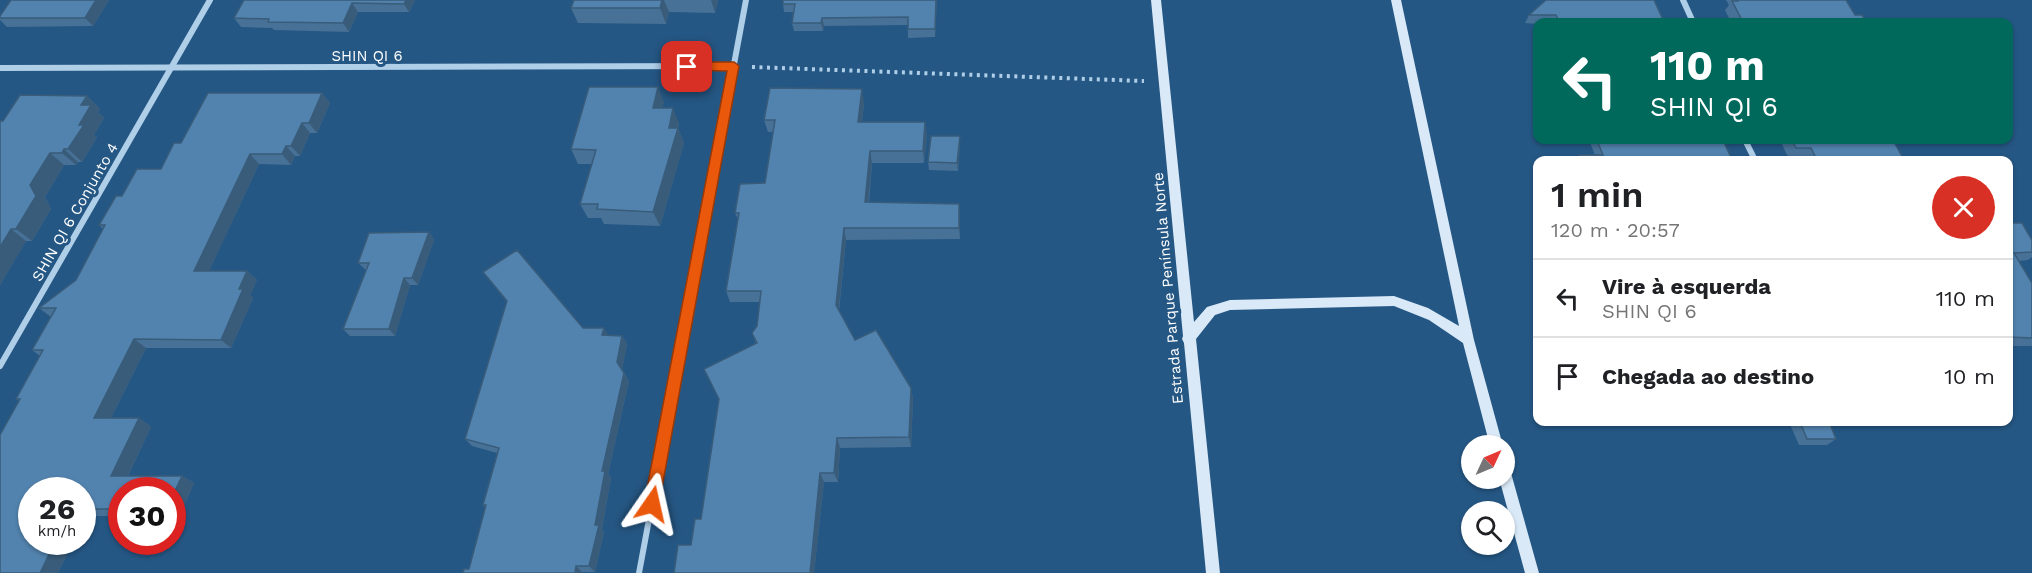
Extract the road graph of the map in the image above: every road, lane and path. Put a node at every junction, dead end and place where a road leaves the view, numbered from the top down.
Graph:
1 (210, 0) edge
2 (746, 0) edge
3 (1156, 0) edge
4 (1396, 0) edge
5 (1683, 0) edge
6 (1691, 18) edge
7 (734, 66) junction
8 (0, 68) edge
9 (172, 69) junction
10 (1165, 81) junction
11 (1188, 339) junction
12 (1468, 340) junction
13 (0, 366) edge
14 (1494, 435) edge
15 (1509, 489) edge
16 (639, 573) edge
17 (1213, 573) edge
18 (1532, 573) edge

1 - 9 street, SHIN QI 6 Conjunto 4
2 - 7 street
3 - 10 main road, Estrada Parque Península Norte
4 - 12 main road
5 - 6 street
7 - 9 street, SHIN QI 6
7 - 10 path
7 - 16 street
8 - 9 street, SHIN QI 6
9 - 13 street, SHIN QI 6 Conjunto 4
10 - 11 main road, Estrada Parque Península Norte
11 - 12 main road
11 - 17 main road, Estrada Parque Península Norte
12 - 14 main road
15 - 18 main road

